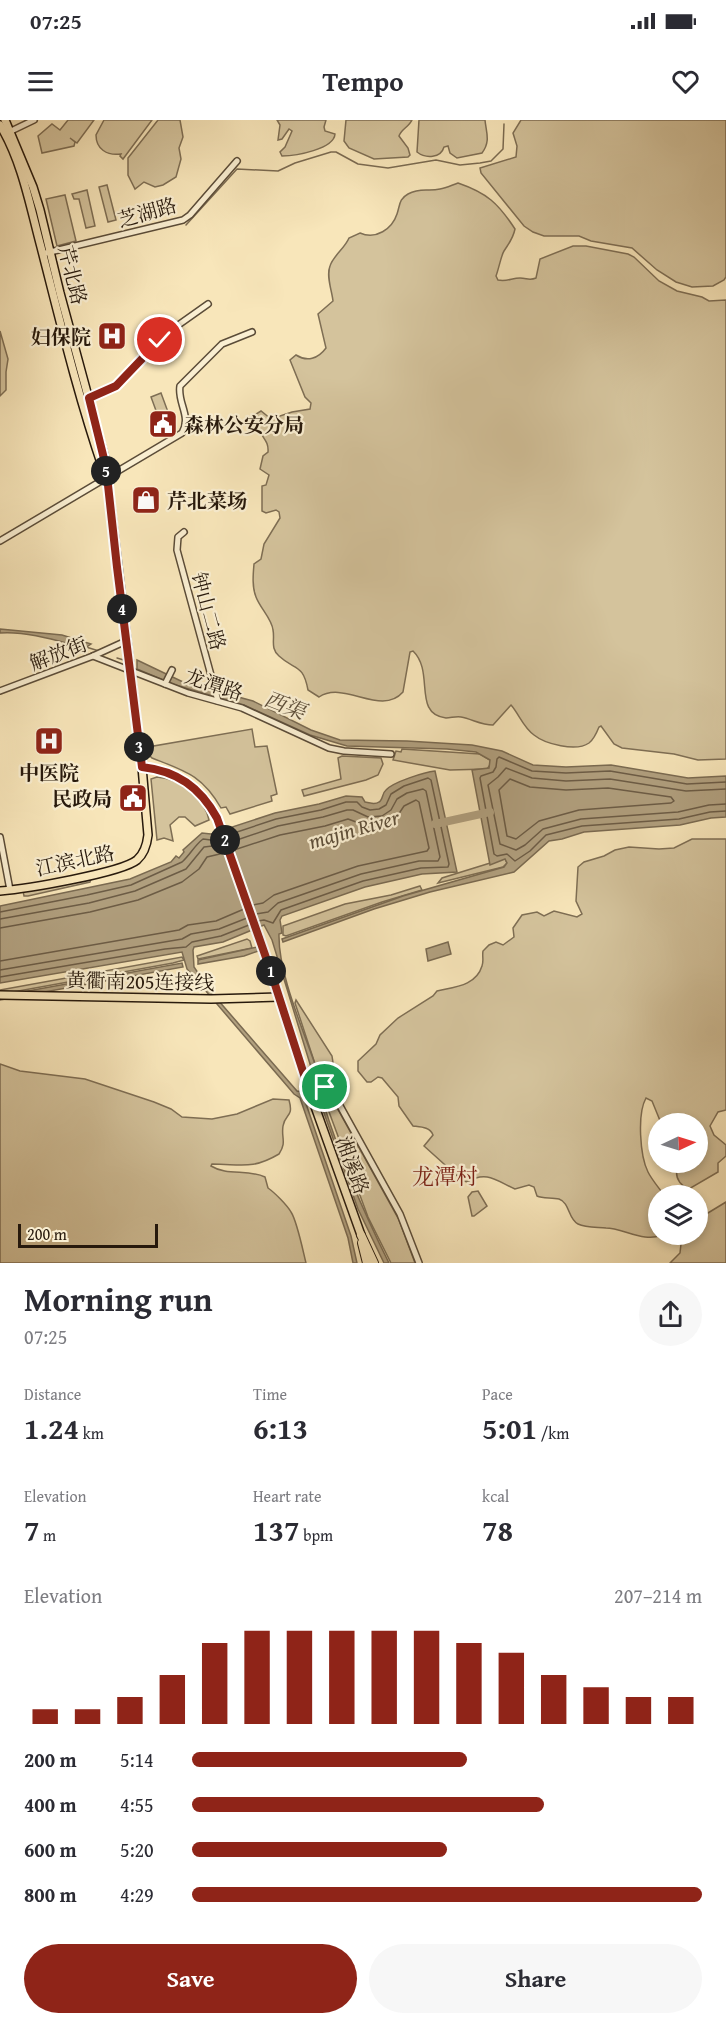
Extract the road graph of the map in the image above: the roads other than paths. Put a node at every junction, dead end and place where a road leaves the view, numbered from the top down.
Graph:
1 (5, 120) edge
2 (34, 120) edge
3 (0, 125) edge
4 (8, 132) junction
5 (237, 161) dead end
6 (46, 253) junction
7 (208, 304) dead end
8 (252, 332) dead end
9 (81, 383) junction
10 (89, 398) junction
11 (106, 477) junction
12 (184, 532) dead end
13 (0, 541) edge
14 (126, 641) junction
15 (93, 656) junction
16 (171, 670) dead end
17 (130, 671) junction
18 (165, 684) junction
19 (0, 691) edge
20 (218, 701) junction
21 (391, 754) dead end
22 (142, 767) junction
23 (0, 837) edge
24 (147, 845) joint
25 (10, 890) junction
26 (0, 891) edge
27 (0, 995) edge
28 (279, 997) junction
29 (308, 1087) junction
30 (361, 1235) junction
31 (367, 1263) edge
32 (374, 1263) edge
33 (419, 1263) edge

1 - 4 main road, 芹北路
2 - 4 street
3 - 4 main road, 芹北路
4 - 6 main road, 芹北路
5 - 6 street, 芝湖路
6 - 9 main road, 芹北路
7 - 10 street
8 - 11 street
9 - 10 main road, 芹北路
9 - 11 main road, 芹北路
10 - 11 main road, 芹北路
11 - 13 street
11 - 14 main road, 芹北路
12 - 20 street, 钟山二路
14 - 15 street, 解放街
14 - 17 main road, 芹北路
15 - 17 street, 龙潭路
15 - 19 street, 解放街
16 - 18 street
17 - 18 street, 龙潭路
17 - 22 main road, 芹北路
18 - 20 street, 龙潭路
20 - 21 street, 龙潭路
22 - 24 main road, 芹北路
22 - 28 main road, 湘溪路
23 - 25 street
24 - 25 main road, 江滨北路
25 - 26 main road, 江滨北路
27 - 28 main road, 黄衢南205连接线
28 - 29 main road, 湘溪路
29 - 30 main road, 湘溪路
29 - 33 street
30 - 31 highway
30 - 32 highway

